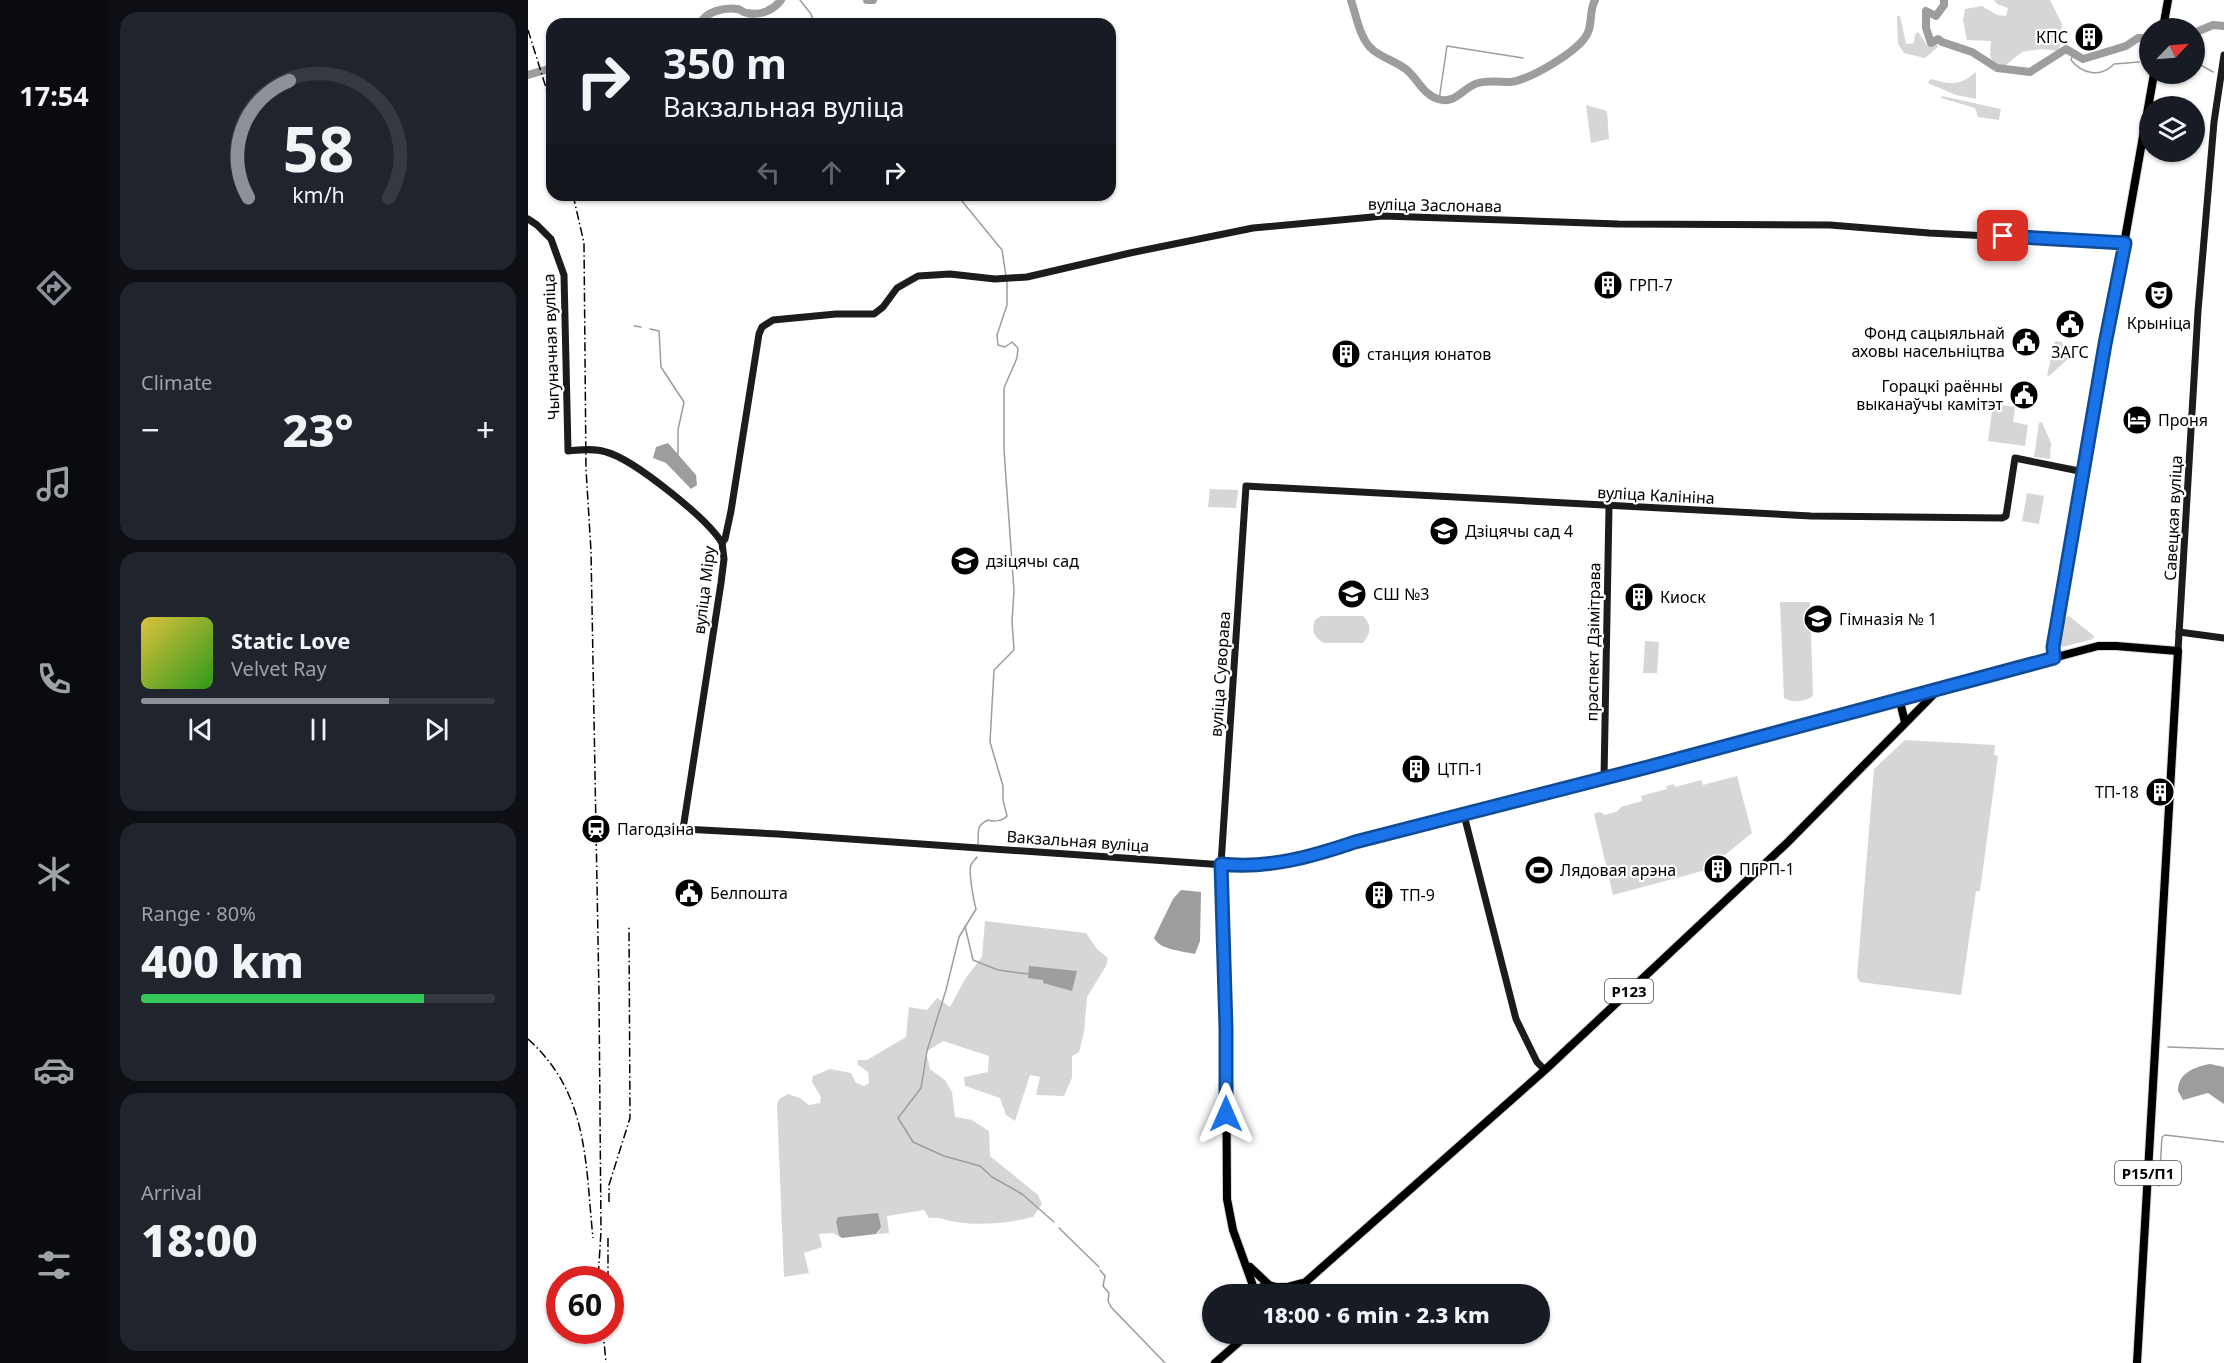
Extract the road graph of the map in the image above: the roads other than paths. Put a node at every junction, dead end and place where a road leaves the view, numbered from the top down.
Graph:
1 (2168, 0) edge
2 (2165, 18) edge
3 (2224, 55) edge
4 (2152, 84) edge
5 (528, 219) edge
6 (2125, 243) junction
7 (767, 323) joint
8 (2084, 472) junction
9 (1246, 486) joint
10 (1609, 507) junction
11 (722, 543) junction
12 (2179, 632) junction
13 (2224, 638) edge
14 (2178, 651) junction
15 (2054, 658) junction
16 (1940, 688) junction
17 (1899, 698) junction
18 (1905, 722) junction
19 (1604, 778) junction
20 (1464, 815) junction
21 (683, 829) joint
22 (1221, 864) junction
23 (1545, 1070) junction
24 (1245, 1262) junction
25 (1306, 1281) junction
26 (1253, 1284) edge
27 (1268, 1284) edge
28 (1296, 1284) edge
29 (1303, 1284) edge
30 (1236, 1344) edge
31 (1215, 1363) edge
32 (2137, 1363) edge

1 - 2 main road
3 - 12 main road, Савецкая вуліца / Р15/П1
4 - 6 main road
5 - 11 main road, Чыгуначная вуліца
6 - 7 main road, вуліца Заслонава
6 - 8 main road
7 - 11 main road, вуліца Міру
8 - 10 main road, вуліца Калініна
8 - 15 main road
9 - 10 main road, вуліца Калініна
9 - 22 main road, вуліца Суворава
10 - 19 main road, праспект Дзімітрава
11 - 21 main road, вуліца Міру
12 - 13 main road
12 - 14 main road, Савецкая вуліца / Р15/П1
14 - 15 main road, Вакзальная вуліца
14 - 32 main road, Савецкая вуліца / Р15/П1
15 - 16 main road, Вакзальная вуліца / Р123
16 - 17 main road, Вакзальная вуліца
16 - 18 main road, Р123
17 - 18 main road
17 - 19 main road, Вакзальная вуліца
18 - 23 main road, Р123
19 - 20 main road, Вакзальная вуліца
20 - 22 main road, Вакзальная вуліца
20 - 23 main road
21 - 22 main road, Вакзальная вуліца
22 - 24 main road
23 - 25 main road, Р123
24 - 26 main road
24 - 27 main road
25 - 28 main road
25 - 29 main road, Р123
30 - 31 main road

